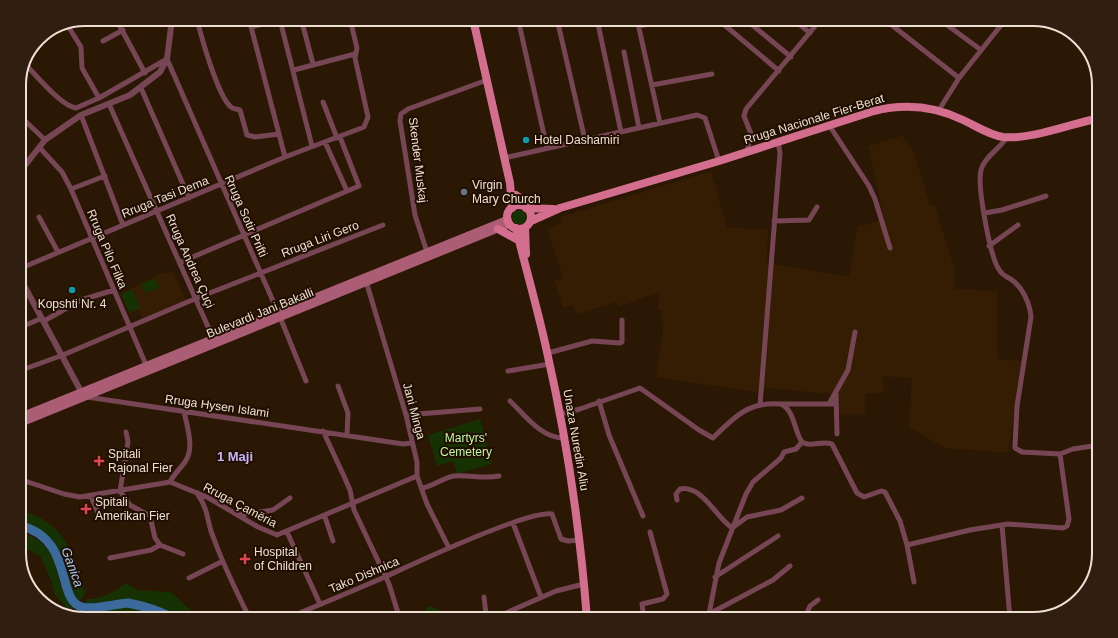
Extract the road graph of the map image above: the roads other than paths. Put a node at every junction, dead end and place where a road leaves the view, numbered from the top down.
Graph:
1 (120, 26) edge
2 (171, 26) edge
3 (199, 26) edge
4 (257, 26) edge
5 (281, 26) edge
6 (303, 26) dead end
7 (352, 26) edge
8 (475, 26) edge
9 (520, 26) edge
10 (560, 26) edge
11 (598, 26) edge
12 (639, 26) edge
13 (726, 26) edge
14 (754, 26) edge
15 (802, 26) edge
16 (816, 26) edge
17 (893, 26) edge
18 (948, 26) edge
19 (1000, 26) edge
20 (251, 27) joint
21 (69, 28) edge
22 (123, 30) junction
23 (810, 33) junction
24 (103, 41) dead end
25 (981, 50) junction
26 (624, 52) dead end
27 (355, 54) junction
28 (791, 57) junction
29 (167, 60) junction
30 (313, 64) junction
31 (29, 68) edge
32 (294, 70) junction
33 (779, 71) junction
34 (145, 73) junction
35 (712, 74) dead end
36 (959, 78) junction
37 (487, 80) junction
38 (652, 85) junction
39 (141, 88) junction
40 (99, 98) junction
41 (323, 102) dead end
42 (109, 104) junction
43 (939, 110) junction
44 (81, 115) junction
45 (1092, 120) edge
46 (26, 122) edge
47 (660, 123) junction
48 (829, 125) junction
49 (639, 128) junction
50 (621, 132) junction
51 (279, 134) junction
52 (1007, 137) junction
53 (338, 138) junction
54 (45, 140) junction
55 (585, 140) junction
56 (325, 142) junction
57 (778, 142) junction
58 (312, 146) junction
59 (39, 147) junction
60 (548, 148) junction
61 (746, 152) junction
62 (285, 157) junction
63 (504, 158) junction
64 (719, 161) junction
65 (26, 164) edge
66 (105, 176) junction
67 (510, 183) junction
68 (221, 185) junction
69 (71, 189) junction
70 (347, 191) junction
71 (516, 194) junction
72 (1046, 196) dead end
73 (189, 198) junction
74 (524, 207) junction
75 (817, 207) dead end
76 (512, 208) junction
77 (560, 208) junction
78 (539, 209) junction
79 (157, 211) junction
80 (985, 213) junction
81 (40, 217) dead end
82 (531, 221) junction
83 (774, 221) junction
84 (511, 224) junction
85 (123, 225) junction
86 (383, 225) dead end
87 (1018, 225) dead end
88 (525, 228) junction
89 (498, 229) junction
90 (243, 235) junction
91 (92, 239) junction
92 (518, 240) junction
93 (989, 246) junction
94 (890, 248) dead end
95 (58, 252) junction
96 (427, 252) junction
97 (181, 262) junction
98 (26, 266) edge
99 (527, 267) junction
100 (260, 273) junction
101 (366, 279) junction
102 (26, 289) edge
103 (114, 290) junction
104 (197, 298) junction
105 (279, 315) junction
106 (43, 319) junction
107 (622, 320) dead end
108 (26, 325) edge
109 (130, 326) junction
110 (855, 332) dead end
111 (213, 338) junction
112 (548, 353) junction
113 (63, 355) junction
114 (550, 364) junction
115 (146, 365) junction
116 (26, 368) edge
117 (508, 371) dead end
118 (306, 382) dead end
119 (338, 386) dead end
120 (836, 392) junction
121 (83, 394) junction
122 (510, 401) dead end
123 (599, 401) junction
124 (781, 404) junction
125 (829, 404) junction
126 (836, 404) junction
127 (760, 405) junction
128 (480, 409) dead end
129 (184, 411) junction
130 (26, 414) edge
131 (560, 414) junction
132 (406, 415) junction
133 (26, 421) edge
134 (323, 431) junction
135 (126, 432) dead end
136 (837, 434) dead end
137 (348, 435) junction
138 (564, 438) junction
139 (802, 442) junction
140 (412, 443) junction
141 (1092, 446) edge
142 (1060, 454) junction
143 (417, 476) junction
144 (499, 476) dead end
145 (26, 481) edge
146 (170, 482) junction
147 (422, 488) junction
148 (120, 491) junction
149 (196, 492) junction
150 (91, 496) junction
151 (290, 498) dead end
152 (802, 498) dead end
153 (677, 500) dead end
154 (353, 504) junction
155 (239, 515) junction
156 (642, 516) dead end
157 (107, 517) dead end
158 (325, 517) junction
159 (513, 523) junction
160 (1002, 525) junction
161 (732, 528) junction
162 (287, 532) junction
163 (650, 532) dead end
164 (778, 536) dead end
165 (580, 540) junction
166 (333, 541) dead end
167 (160, 545) junction
168 (907, 545) junction
169 (449, 548) junction
170 (183, 554) dead end
171 (110, 558) dead end
172 (223, 561) junction
173 (790, 566) dead end
174 (385, 577) junction
175 (715, 577) junction
176 (189, 578) dead end
177 (914, 582) dead end
178 (584, 584) junction
179 (484, 597) dead end
180 (541, 597) junction
181 (818, 600) dead end
182 (320, 604) junction
183 (247, 612) edge
184 (302, 612) edge
185 (398, 612) edge
186 (486, 612) edge
187 (508, 612) edge
188 (586, 612) edge
189 (643, 612) edge
190 (709, 612) edge
191 (715, 612) edge
192 (807, 612) edge
193 (1009, 612) edge

1 - 22 street
2 - 29 street
3 - 51 street
4 - 20 street
5 - 32 street
6 - 30 street
7 - 27 street, Rruga Tasi Dema
8 - 37 main road
9 - 60 street
10 - 55 street
11 - 50 street
12 - 38 street
13 - 33 street
14 - 28 street
15 - 23 street
16 - 23 street
17 - 36 street
18 - 25 street
19 - 25 street
20 - 51 street
21 - 40 street
22 - 24 street
22 - 34 street
23 - 28 street
25 - 36 street
26 - 49 street
27 - 30 street
27 - 53 street, Rruga Tasi Dema
28 - 33 street
29 - 34 street
29 - 39 street
29 - 68 street, Rruga Sotir Prifti
30 - 32 street
31 - 40 street
32 - 58 street
33 - 61 street
34 - 40 street
35 - 38 street
36 - 43 street
37 - 63 main road
37 - 96 street, Skender Muskaj
38 - 47 street
39 - 42 street
39 - 73 street
41 - 53 street
42 - 44 street
42 - 79 street, Rruga Andrea Çuçi
43 - 48 main road, Rruga Nacionale Fier-Berat
43 - 52 main road, Rruga Nacionale Fier-Berat
44 - 54 street
44 - 66 street
45 - 52 main road, Rruga Nacionale Fier-Berat
46 - 54 street
47 - 49 street
47 - 64 street
48 - 57 main road, Rruga Nacionale Fier-Berat
48 - 94 street
49 - 50 street
50 - 55 street
51 - 62 street
52 - 80 street
53 - 56 street, Rruga Tasi Dema
53 - 70 street
54 - 59 street
55 - 60 street
56 - 58 street, Rruga Tasi Dema
56 - 70 street
57 - 61 main road, Rruga Nacionale Fier-Berat
57 - 83 street
58 - 62 street, Rruga Tasi Dema
59 - 65 street
59 - 69 street, Rruga Pilo Filka
60 - 63 street
61 - 64 main road, Rruga Nacionale Fier-Berat
62 - 68 street, Rruga Tasi Dema
63 - 67 main road
64 - 77 main road, Rruga Nacionale Fier-Berat
66 - 69 street
66 - 85 street
67 - 71 main road
67 - 76 main road
68 - 73 street, Rruga Tasi Dema
68 - 90 street, Rruga Sotir Prifti
69 - 91 street, Rruga Pilo Filka
70 - 90 street
71 - 74 main road
71 - 78 main road
72 - 80 street
73 - 79 street, Rruga Tasi Dema
74 - 76 main road
74 - 78 main road, Rruga Nacionale Fier-Berat
74 - 82 main road
75 - 83 street
76 - 84 main road
77 - 78 main road, Rruga Nacionale Fier-Berat
77 - 82 main road, Rruga Nacionale Fier-Berat
79 - 85 street, Rruga Tasi Dema
79 - 97 street, Rruga Andrea Çuçi
80 - 93 street
81 - 95 street
82 - 88 main road
83 - 127 street
84 - 88 main road
84 - 89 main road, Bulevardi Jani Bakalli
84 - 92 main road, Unaza Nuredin Aliu
84 - 96 main road, Bulevardi Jani Bakalli
85 - 91 street, Rruga Tasi Dema
86 - 100 street, Rruga Liri Gero
87 - 93 street
88 - 99 main road, Unaza Nuredin Aliu
89 - 92 main road
89 - 101 main road, Bulevardi Jani Bakalli
90 - 97 street
90 - 100 street, Rruga Sotir Prifti
91 - 95 street, Rruga Tasi Dema
91 - 103 street, Rruga Pilo Filka
92 - 99 main road, Unaza Nuredin Aliu
93 - 142 street
95 - 98 street, Rruga Tasi Dema
96 - 101 main road, Bulevardi Jani Bakalli
97 - 104 street, Rruga Andrea Çuçi
99 - 112 main road, Unaza Nuredin Aliu
100 - 104 street, Rruga Liri Gero
100 - 105 street, Rruga Sotir Prifti
101 - 105 main road, Bulevardi Jani Bakalli
101 - 132 street, Jani Minga
102 - 106 street
103 - 106 street
103 - 109 street, Rruga Pilo Filka
104 - 109 street, Rruga Liri Gero
104 - 111 street, Rruga Andrea Çuçi
105 - 111 main road, Bulevardi Jani Bakalli
105 - 118 street, Rruga Sotir Prifti
105 - 121 main road, Bulevardi Jani Bakalli
106 - 108 street
106 - 113 street
107 - 112 street
109 - 113 street
109 - 115 street, Rruga Pilo Filka
110 - 120 street
111 - 115 main road, Bulevardi Jani Bakalli
112 - 114 main road, Unaza Nuredin Aliu
113 - 116 street
113 - 121 street
114 - 117 street
114 - 131 main road, Unaza Nuredin Aliu
115 - 121 main road, Bulevardi Jani Bakalli
119 - 137 street
120 - 125 street
120 - 126 street
121 - 129 street, Rruga Hysen Islami
121 - 130 main road, Bulevardi Jani Bakalli
121 - 133 main road, Bulevardi Jani Bakalli
122 - 138 street
123 - 127 street
123 - 131 street
123 - 156 street
124 - 125 street
124 - 127 street
124 - 139 street
125 - 126 street
126 - 136 street
128 - 132 street
129 - 134 street, Rruga Hysen Islami
129 - 146 street
131 - 138 main road, Unaza Nuredin Aliu
132 - 140 street, Jani Minga
134 - 137 street, Rruga Hysen Islami
134 - 154 street
135 - 148 street
137 - 140 street, Rruga Hysen Islami
138 - 165 main road, Unaza Nuredin Aliu
139 - 161 street
139 - 168 street
140 - 143 street, Jani Minga
141 - 142 street
142 - 160 street
143 - 147 street, Jani Minga
143 - 154 street, Rruga Çamëria
144 - 147 street
145 - 150 street
146 - 148 street
146 - 149 street, Rruga Çamëria
147 - 169 street, Jani Minga
148 - 150 street
148 - 167 street
149 - 155 street, Rruga Çamëria
149 - 172 street
150 - 157 street
151 - 155 street
152 - 161 street
153 - 161 street
154 - 158 street, Rruga Çamëria
154 - 174 street
155 - 162 street, Rruga Çamëria
158 - 162 street, Rruga Çamëria
158 - 166 street
159 - 165 street, Tako Dishnica
159 - 169 street, Tako Dishnica
159 - 180 street
160 - 168 street
160 - 193 street
161 - 175 street
162 - 182 street
163 - 189 street
164 - 175 street
165 - 178 main road, Unaza Nuredin Aliu
167 - 170 street
167 - 171 street
168 - 177 street
169 - 174 street, Tako Dishnica
172 - 176 street
172 - 183 street
173 - 191 street
174 - 182 street, Tako Dishnica
174 - 185 street
175 - 190 street
178 - 180 street
178 - 188 main road, Unaza Nuredin Aliu
179 - 186 street
180 - 187 street
181 - 192 street
182 - 184 street, Tako Dishnica

